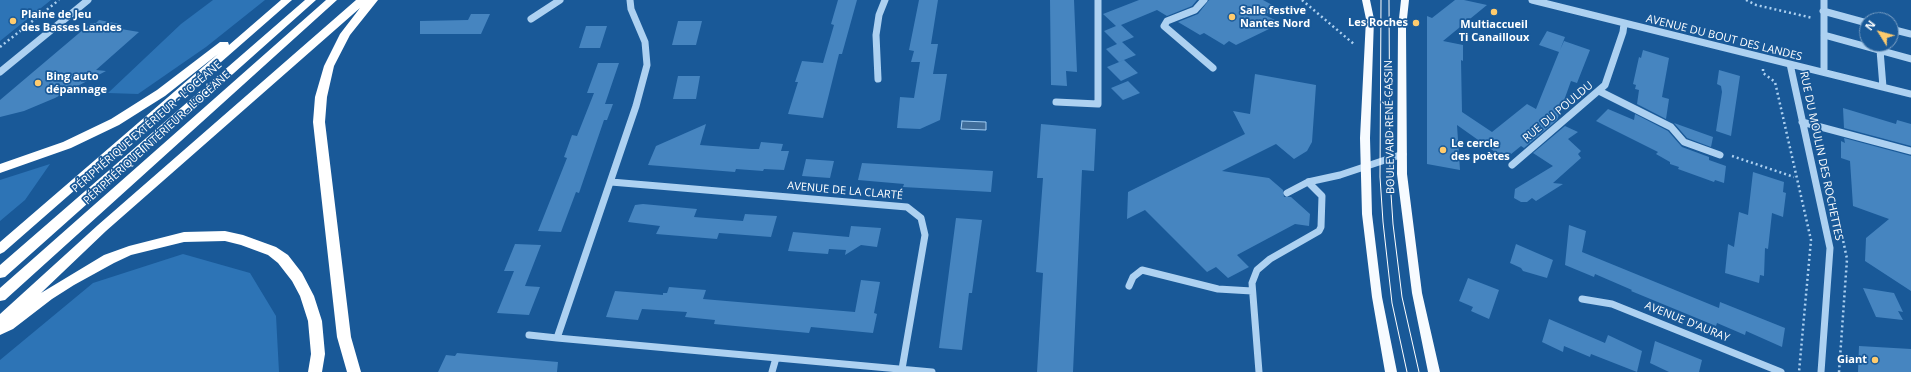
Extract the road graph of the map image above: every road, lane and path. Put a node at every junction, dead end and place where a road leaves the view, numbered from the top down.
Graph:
1 (59, 0) edge
2 (88, 0) edge
3 (286, 0) edge
4 (311, 0) edge
5 (332, 0) edge
6 (362, 0) edge
7 (373, 0) edge
8 (560, 0) edge
9 (630, 0) edge
10 (885, 0) edge
11 (1098, 0) edge
12 (1204, 0) edge
13 (1302, 0) edge
14 (1366, 0) edge
15 (1405, 0) edge
16 (1532, 0) edge
17 (1746, 0) edge
18 (1824, 0) edge
19 (1823, 11) junction
20 (531, 19) dead end
21 (1823, 20) junction
22 (1859, 21) edge
23 (1624, 24) junction
24 (1899, 31) edge
25 (1911, 34) edge
26 (1824, 35) junction
27 (1859, 44) edge
28 (1360, 46) dead end
29 (0, 48) edge
30 (1880, 52) edge
31 (1887, 52) edge
32 (1761, 57) junction
33 (1911, 59) edge
34 (1790, 64) junction
35 (1213, 68) dead end
36 (0, 72) edge
37 (1824, 72) junction
38 (878, 79) dead end
39 (1883, 87) junction
40 (1599, 91) junction
41 (1911, 94) edge
42 (1056, 102) dead end
43 (1802, 122) junction
44 (1911, 151) edge
45 (1402, 154) junction
46 (1720, 155) joint
47 (1512, 164) dead end
48 (1366, 167) junction
49 (0, 169) edge
50 (1794, 177) dead end
51 (611, 182) junction
52 (1308, 182) junction
53 (1287, 193) dead end
54 (0, 249) edge
55 (0, 273) edge
56 (1129, 286) dead end
57 (1252, 292) junction
58 (0, 296) edge
59 (1582, 299) dead end
60 (0, 322) edge
61 (0, 329) edge
62 (529, 335) dead end
63 (557, 338) junction
64 (776, 358) junction
65 (902, 369) junction
66 (315, 372) edge
67 (354, 372) edge
68 (772, 372) edge
69 (932, 372) edge
70 (1259, 372) edge
71 (1391, 372) edge
72 (1434, 372) edge
73 (1781, 372) edge
74 (1799, 372) edge
75 (1821, 372) edge

1 - 29 path
2 - 36 street
3 - 49 highway
3 - 54 highway
4 - 55 highway, PÉRIPHÉRIQUE EXTÉRIEUR - L’OCÉANE
5 - 58 highway, PÉRIPHÉRIQUE INTÉRIEUR - L’OCÉANE
6 - 60 highway
7 - 67 highway
8 - 20 street
9 - 51 street
10 - 38 street
11 - 42 street
12 - 35 street
13 - 28 path
14 - 48 main road, BOULEVARD RENÉ CASSIN
15 - 45 main road, BOULEVARD RENÉ CASSIN
16 - 23 street, AVENUE DU BOUT DES LANDES
17 - 21 path
18 - 19 street
19 - 21 street
19 - 22 street
21 - 26 street
23 - 32 street, AVENUE DU BOUT DES LANDES
23 - 40 street, RUE DU POULDU
24 - 25 street
26 - 27 street
26 - 37 street
30 - 39 street
31 - 33 street
32 - 34 street, AVENUE DU BOUT DES LANDES
32 - 74 path
34 - 37 street, AVENUE DU BOUT DES LANDES
34 - 43 street, RUE DU MOULIN DES ROCHETTES
37 - 39 street, AVENUE DU BOUT DES LANDES
39 - 41 street, AVENUE DU BOUT DES LANDES
40 - 46 street
40 - 47 street, RUE DU POULDU
43 - 44 street
43 - 75 street, RUE DU MOULIN DES ROCHETTES
45 - 48 street
45 - 72 main road, BOULEVARD RENÉ CASSIN
46 - 50 path
48 - 52 street
48 - 71 main road, BOULEVARD RENÉ CASSIN
51 - 63 street
51 - 65 street, AVENUE DE LA CLARTÉ
52 - 53 street
52 - 57 street
56 - 57 street
57 - 70 street
59 - 73 street, AVENUE D'AURAY
61 - 66 highway
62 - 63 street
63 - 64 street
64 - 65 street
64 - 68 street
65 - 69 street

